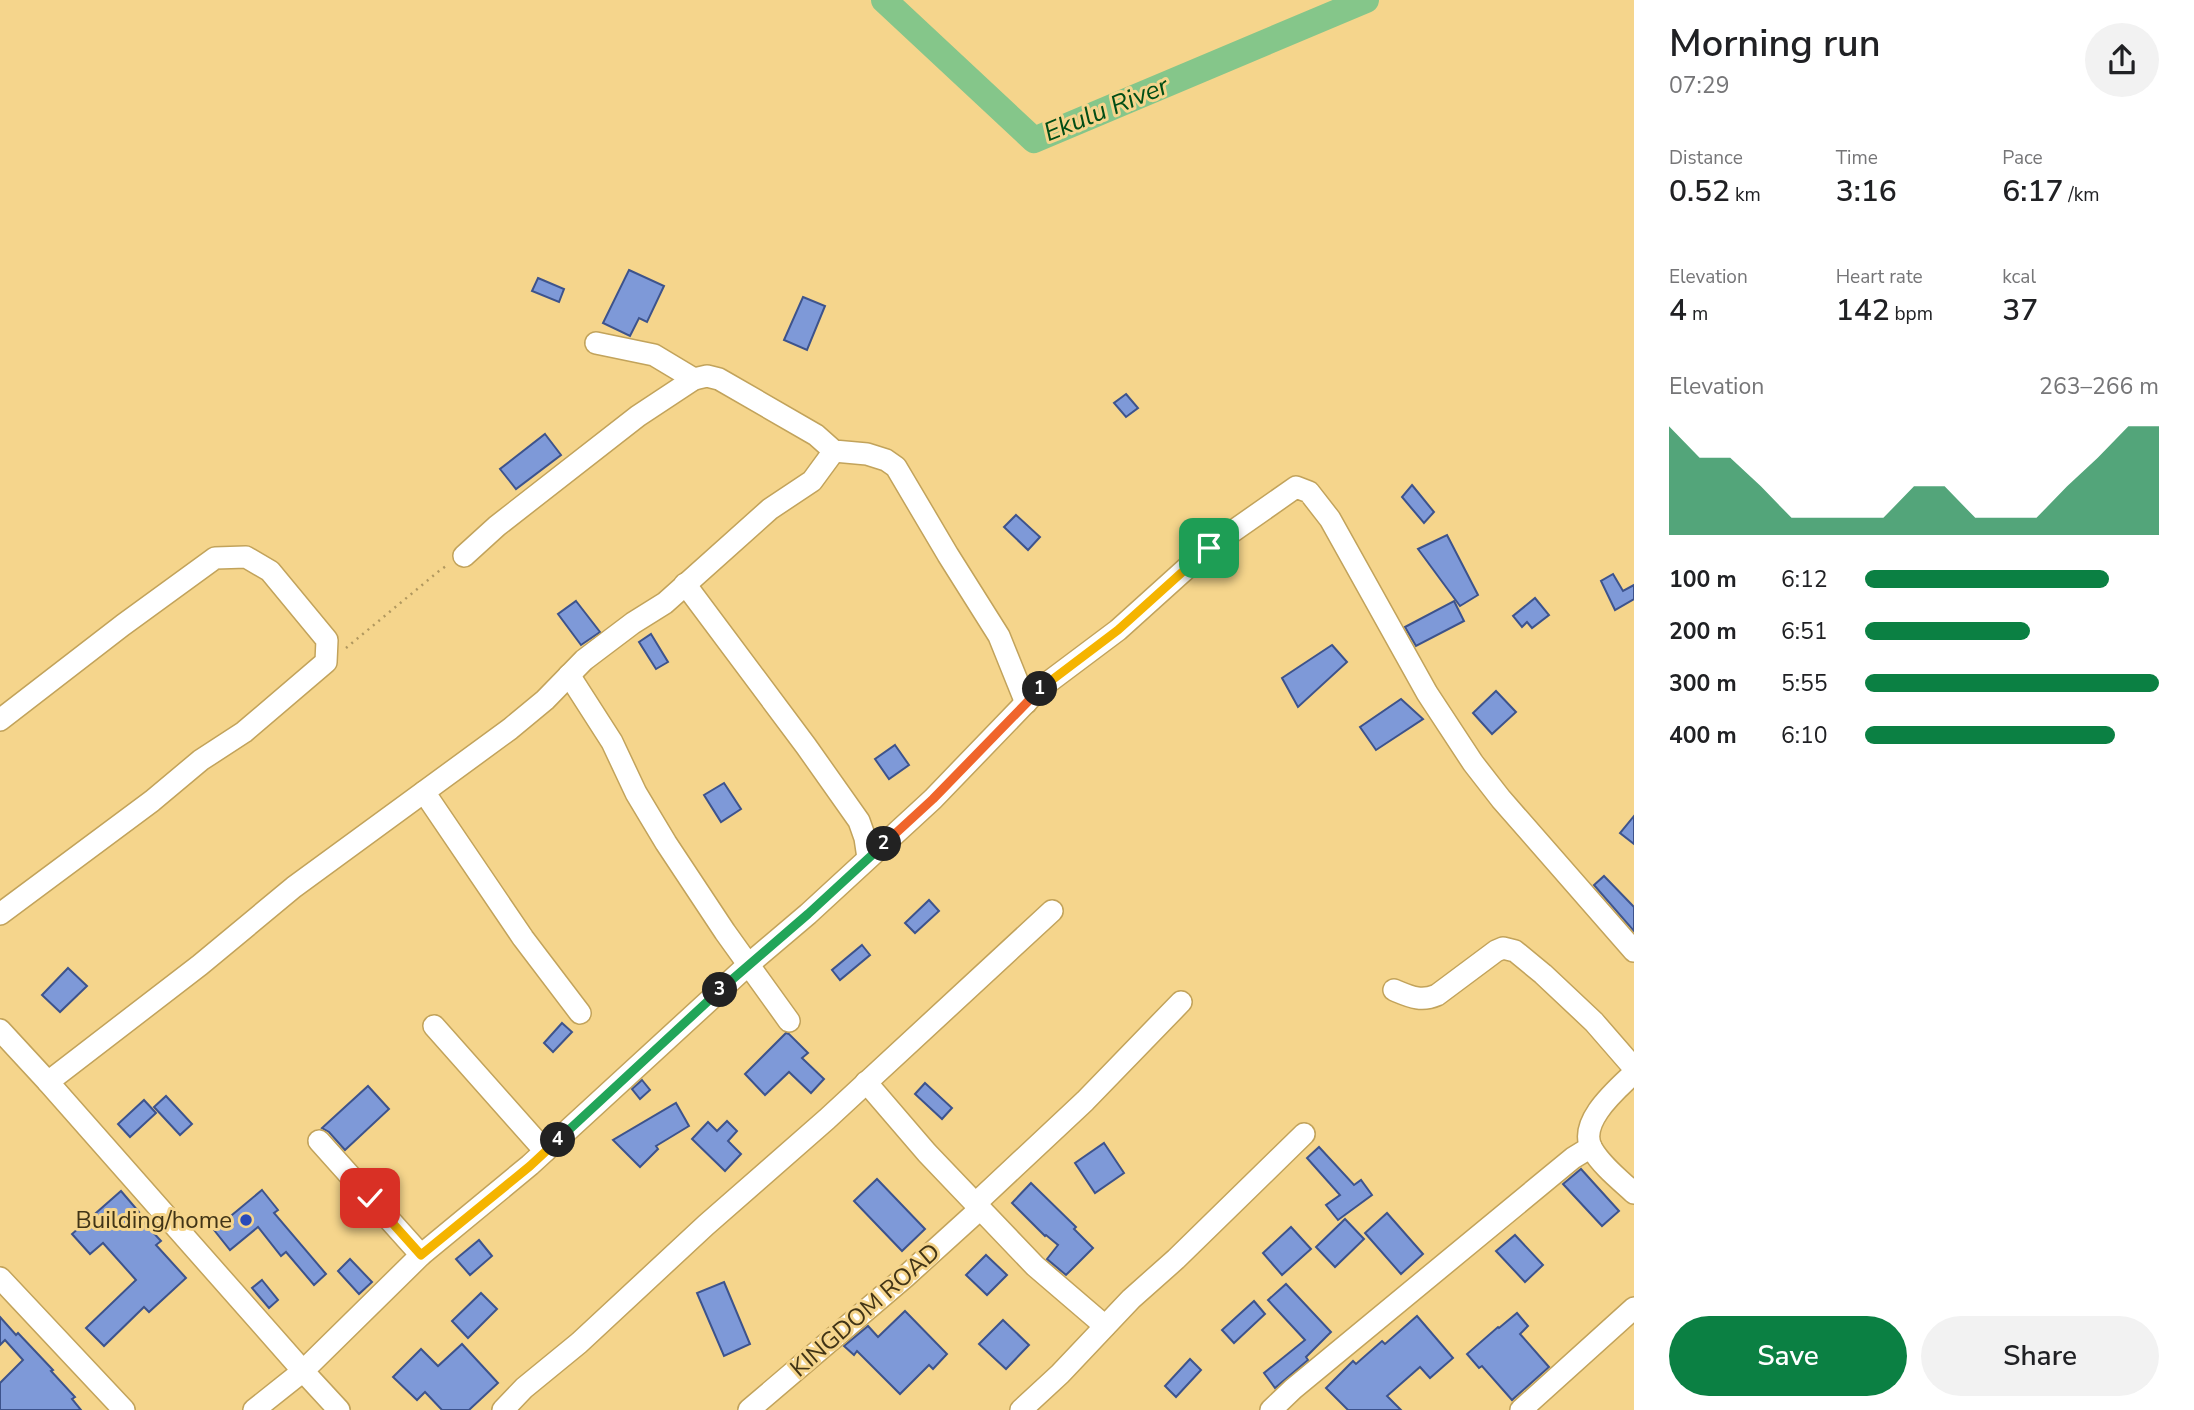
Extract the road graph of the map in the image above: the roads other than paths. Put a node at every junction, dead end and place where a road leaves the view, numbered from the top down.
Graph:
1 (596, 343) dead end
2 (694, 379) junction
3 (834, 451) junction
4 (464, 556) road end
5 (685, 584) junction
6 (569, 675) junction
7 (1026, 703) junction
8 (0, 720) edge
9 (424, 792) junction
10 (868, 858) junction
11 (1052, 911) dead end
12 (0, 914) edge
13 (1634, 951) edge
14 (749, 964) junction
15 (1394, 990) dead end
16 (1181, 1002) dead end
17 (580, 1013) dead end
18 (789, 1021) dead end
19 (434, 1026) dead end
20 (0, 1030) edge
21 (1634, 1068) edge
22 (1634, 1073) edge
23 (48, 1082) junction
24 (866, 1082) junction
25 (1304, 1134) dead end
26 (319, 1141) dead end
27 (1591, 1147) junction
28 (545, 1151) junction
29 (1634, 1193) edge
30 (978, 1206) junction
31 (421, 1255) junction
32 (0, 1278) edge
33 (1634, 1308) edge
34 (1105, 1326) junction
35 (303, 1371) junction
36 (124, 1410) edge
37 (254, 1410) edge
38 (339, 1410) edge
39 (503, 1410) edge
40 (749, 1410) edge
41 (1021, 1410) edge
42 (1271, 1410) edge
43 (1521, 1410) edge

1 - 2 street
2 - 3 street
2 - 4 street
3 - 5 street
3 - 7 street
5 - 6 street
5 - 10 street
6 - 9 street
6 - 14 street
7 - 10 street
7 - 13 street
8 - 12 street
9 - 17 street
9 - 23 street
10 - 14 street
11 - 24 street
14 - 18 street
14 - 28 street
15 - 21 street
16 - 30 street, KINGDOM ROAD
19 - 28 street
20 - 23 street
22 - 27 street
23 - 35 street
24 - 30 street
24 - 39 street
25 - 34 street
26 - 31 street
27 - 29 street
27 - 42 street
28 - 31 street
30 - 34 street
30 - 40 street, KINGDOM ROAD
31 - 35 street
32 - 36 street
33 - 43 street
34 - 41 street
35 - 37 street
35 - 38 street

